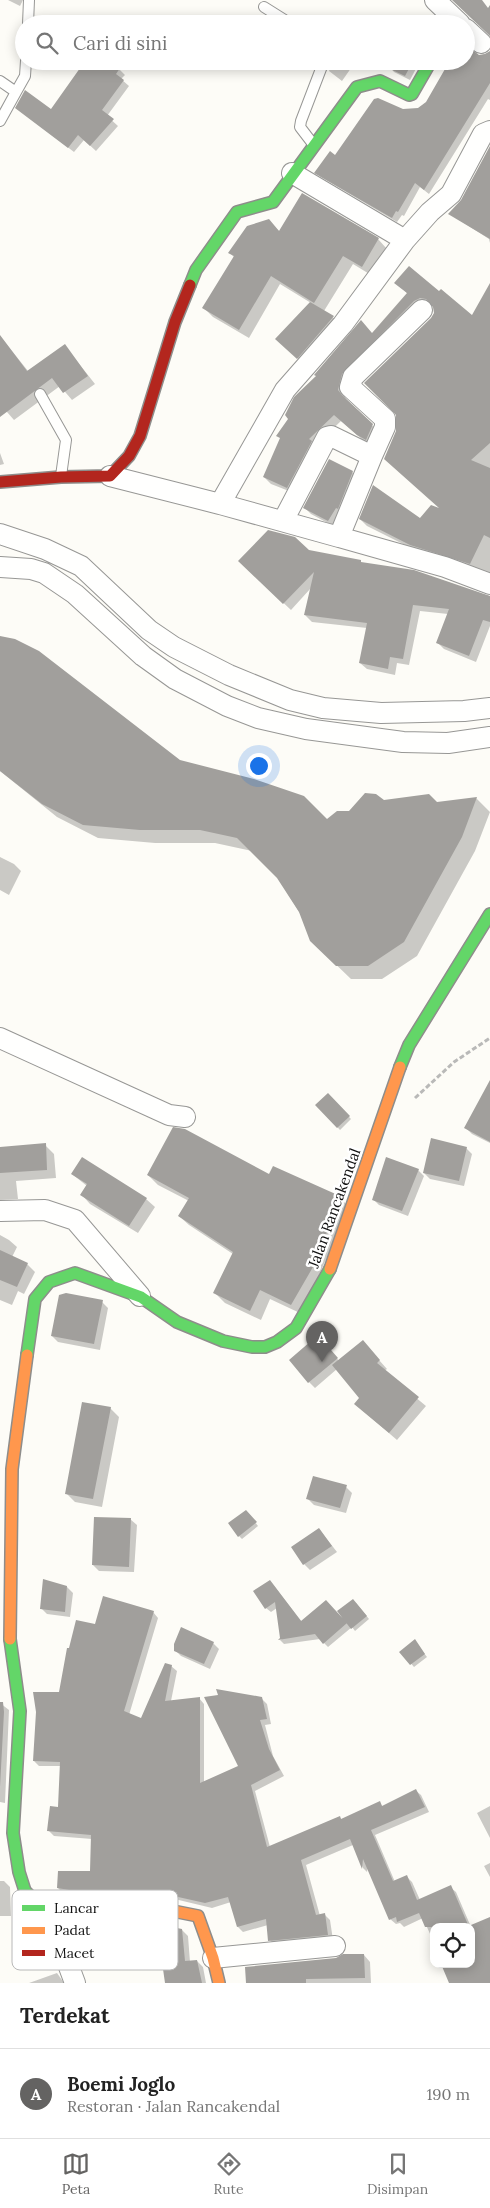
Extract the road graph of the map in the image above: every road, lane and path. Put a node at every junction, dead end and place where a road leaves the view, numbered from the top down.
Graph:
1 (30, 0) edge
2 (434, 0) edge
3 (264, 7) dead end
4 (29, 15) edge
5 (277, 15) edge
6 (450, 15) edge
7 (25, 70) edge
8 (321, 70) edge
9 (426, 70) edge
10 (0, 81) edge
11 (16, 92) junction
12 (0, 121) edge
13 (490, 131) edge
14 (314, 144) junction
15 (292, 173) junction
16 (405, 240) junction
17 (422, 310) dead end
18 (40, 394) dead end
19 (372, 456) junction
20 (110, 476) junction
21 (61, 477) junction
22 (0, 482) edge
23 (220, 504) junction
24 (283, 522) junction
25 (0, 534) edge
26 (339, 537) junction
27 (0, 567) edge
28 (490, 584) edge
29 (490, 708) edge
30 (490, 737) edge
31 (490, 914) edge
32 (0, 1038) edge
33 (490, 1038) edge
34 (389, 1096) junction
35 (185, 1117) dead end
36 (0, 1211) edge
37 (141, 1297) junction
38 (6, 1827) edge
39 (25, 1890) edge
40 (178, 1911) edge
41 (335, 1946) dead end
42 (213, 1958) junction
43 (70, 1970) edge
44 (75, 1983) edge
45 (219, 1983) edge

1 - 4 lane
2 - 6 street
3 - 5 lane
7 - 11 lane
8 - 14 lane
9 - 14 street
10 - 11 lane
11 - 12 lane
13 - 16 street
14 - 15 street
15 - 16 street
15 - 20 street
16 - 23 street
17 - 19 street
18 - 21 lane
19 - 24 street
19 - 26 street
20 - 21 street
20 - 23 street
21 - 22 street
23 - 24 street
24 - 26 street
25 - 29 street
26 - 28 street
27 - 30 street
31 - 34 street, Jalan Rancakendal
32 - 35 street
33 - 34 path
34 - 37 street, Jalan Rancakendal
36 - 37 street
37 - 38 street, Jalan Rancakendal
38 - 39 street, Jalan Rancakendal
40 - 42 street, Jalan Rancakendal
41 - 42 street
42 - 45 street, Jalan Rancakendal
43 - 44 street

